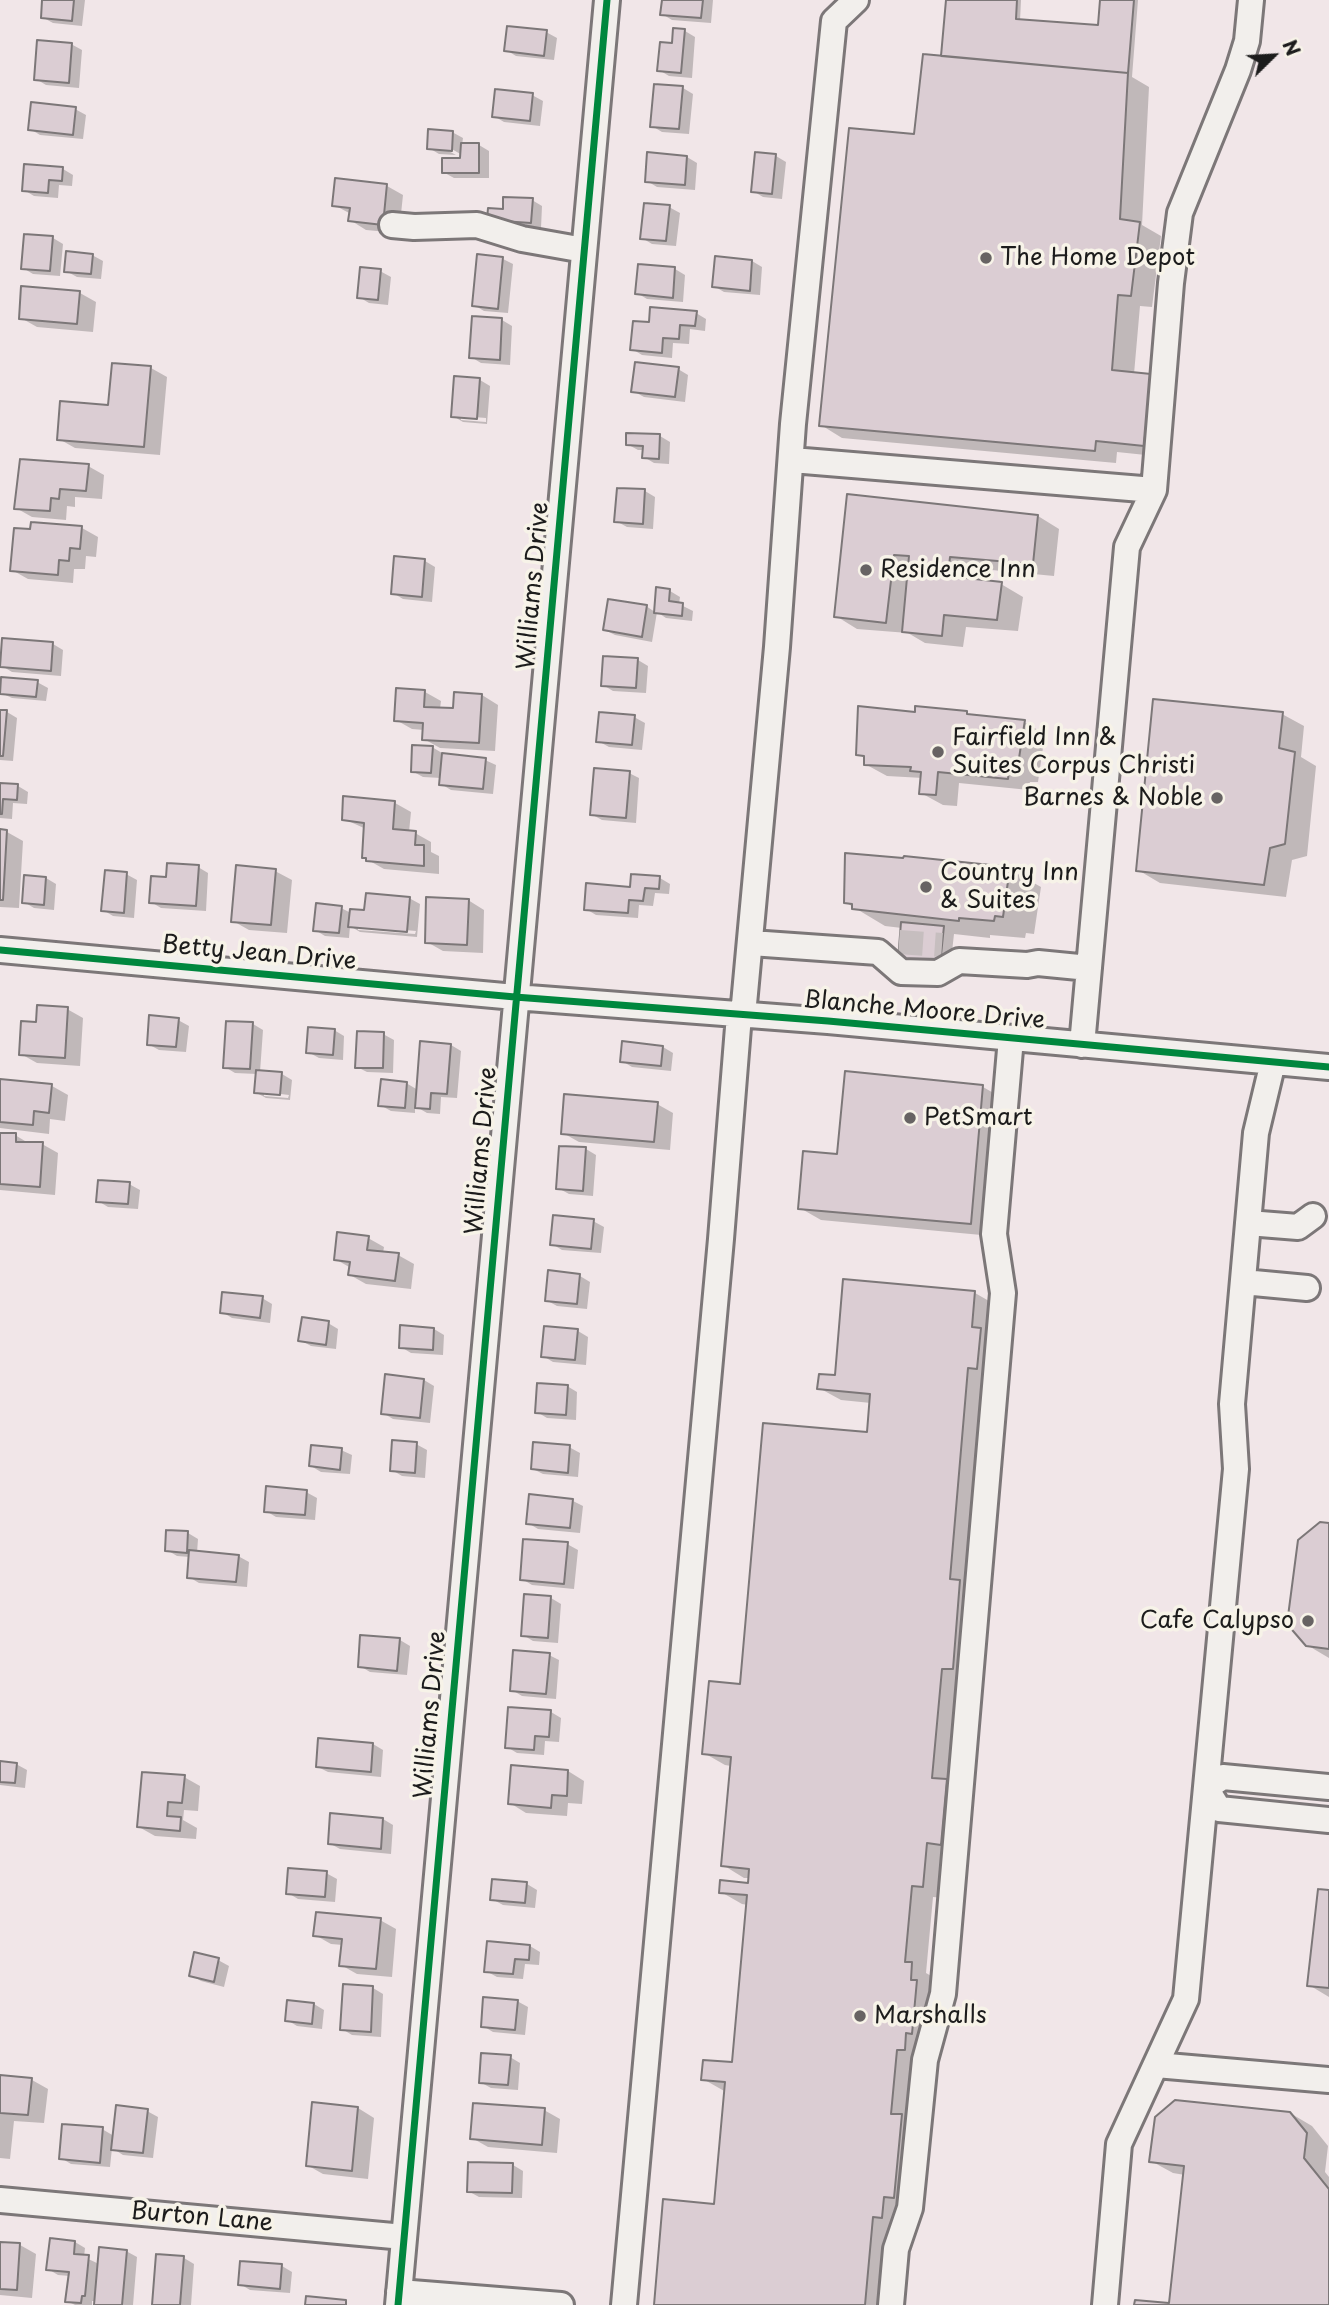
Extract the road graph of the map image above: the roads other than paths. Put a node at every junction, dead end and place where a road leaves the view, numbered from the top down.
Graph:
1 (607, 0) edge
2 (856, 0) edge
3 (1251, 0) edge
4 (393, 225) dead end
5 (584, 250) junction
6 (792, 460) junction
7 (1154, 490) junction
8 (751, 943) junction
9 (0, 950) edge
10 (1089, 968) junction
11 (515, 997) junction
12 (741, 1015) junction
13 (1012, 1038) junction
14 (1082, 1045) junction
15 (1273, 1062) junction
16 (1329, 1067) edge
17 (1313, 1216) dead end
18 (1248, 1223) junction
19 (1243, 1282) junction
20 (1307, 1288) dead end
21 (1329, 1787) edge
22 (1206, 1788) junction
23 (1329, 1820) edge
24 (1156, 2065) junction
25 (1329, 2080) edge
26 (0, 2200) edge
27 (404, 2237) junction
28 (398, 2298) edge
29 (561, 2305) edge
30 (624, 2305) edge
31 (891, 2305) edge
32 (1105, 2305) edge

1 - 5 street, Williams Drive
2 - 6 street
3 - 7 street
4 - 5 street
5 - 11 street, Williams Drive
6 - 7 street
6 - 8 street
7 - 10 street
8 - 10 street
8 - 12 street
9 - 11 street, Betty Jean Drive
10 - 14 street
11 - 12 street, Blanche Moore Drive
11 - 27 street, Williams Drive
12 - 13 street, Blanche Moore Drive
12 - 30 street
13 - 14 street, Blanche Moore Drive
13 - 31 street
14 - 15 street, Blanche Moore Drive
15 - 16 street, Blanche Moore Drive
15 - 18 street
17 - 18 street
18 - 19 street
19 - 20 street
19 - 22 street
21 - 22 street
22 - 23 street
22 - 24 street
24 - 25 street
24 - 32 street
26 - 27 street, Burton Lane
27 - 28 street, Williams Drive
28 - 29 street

